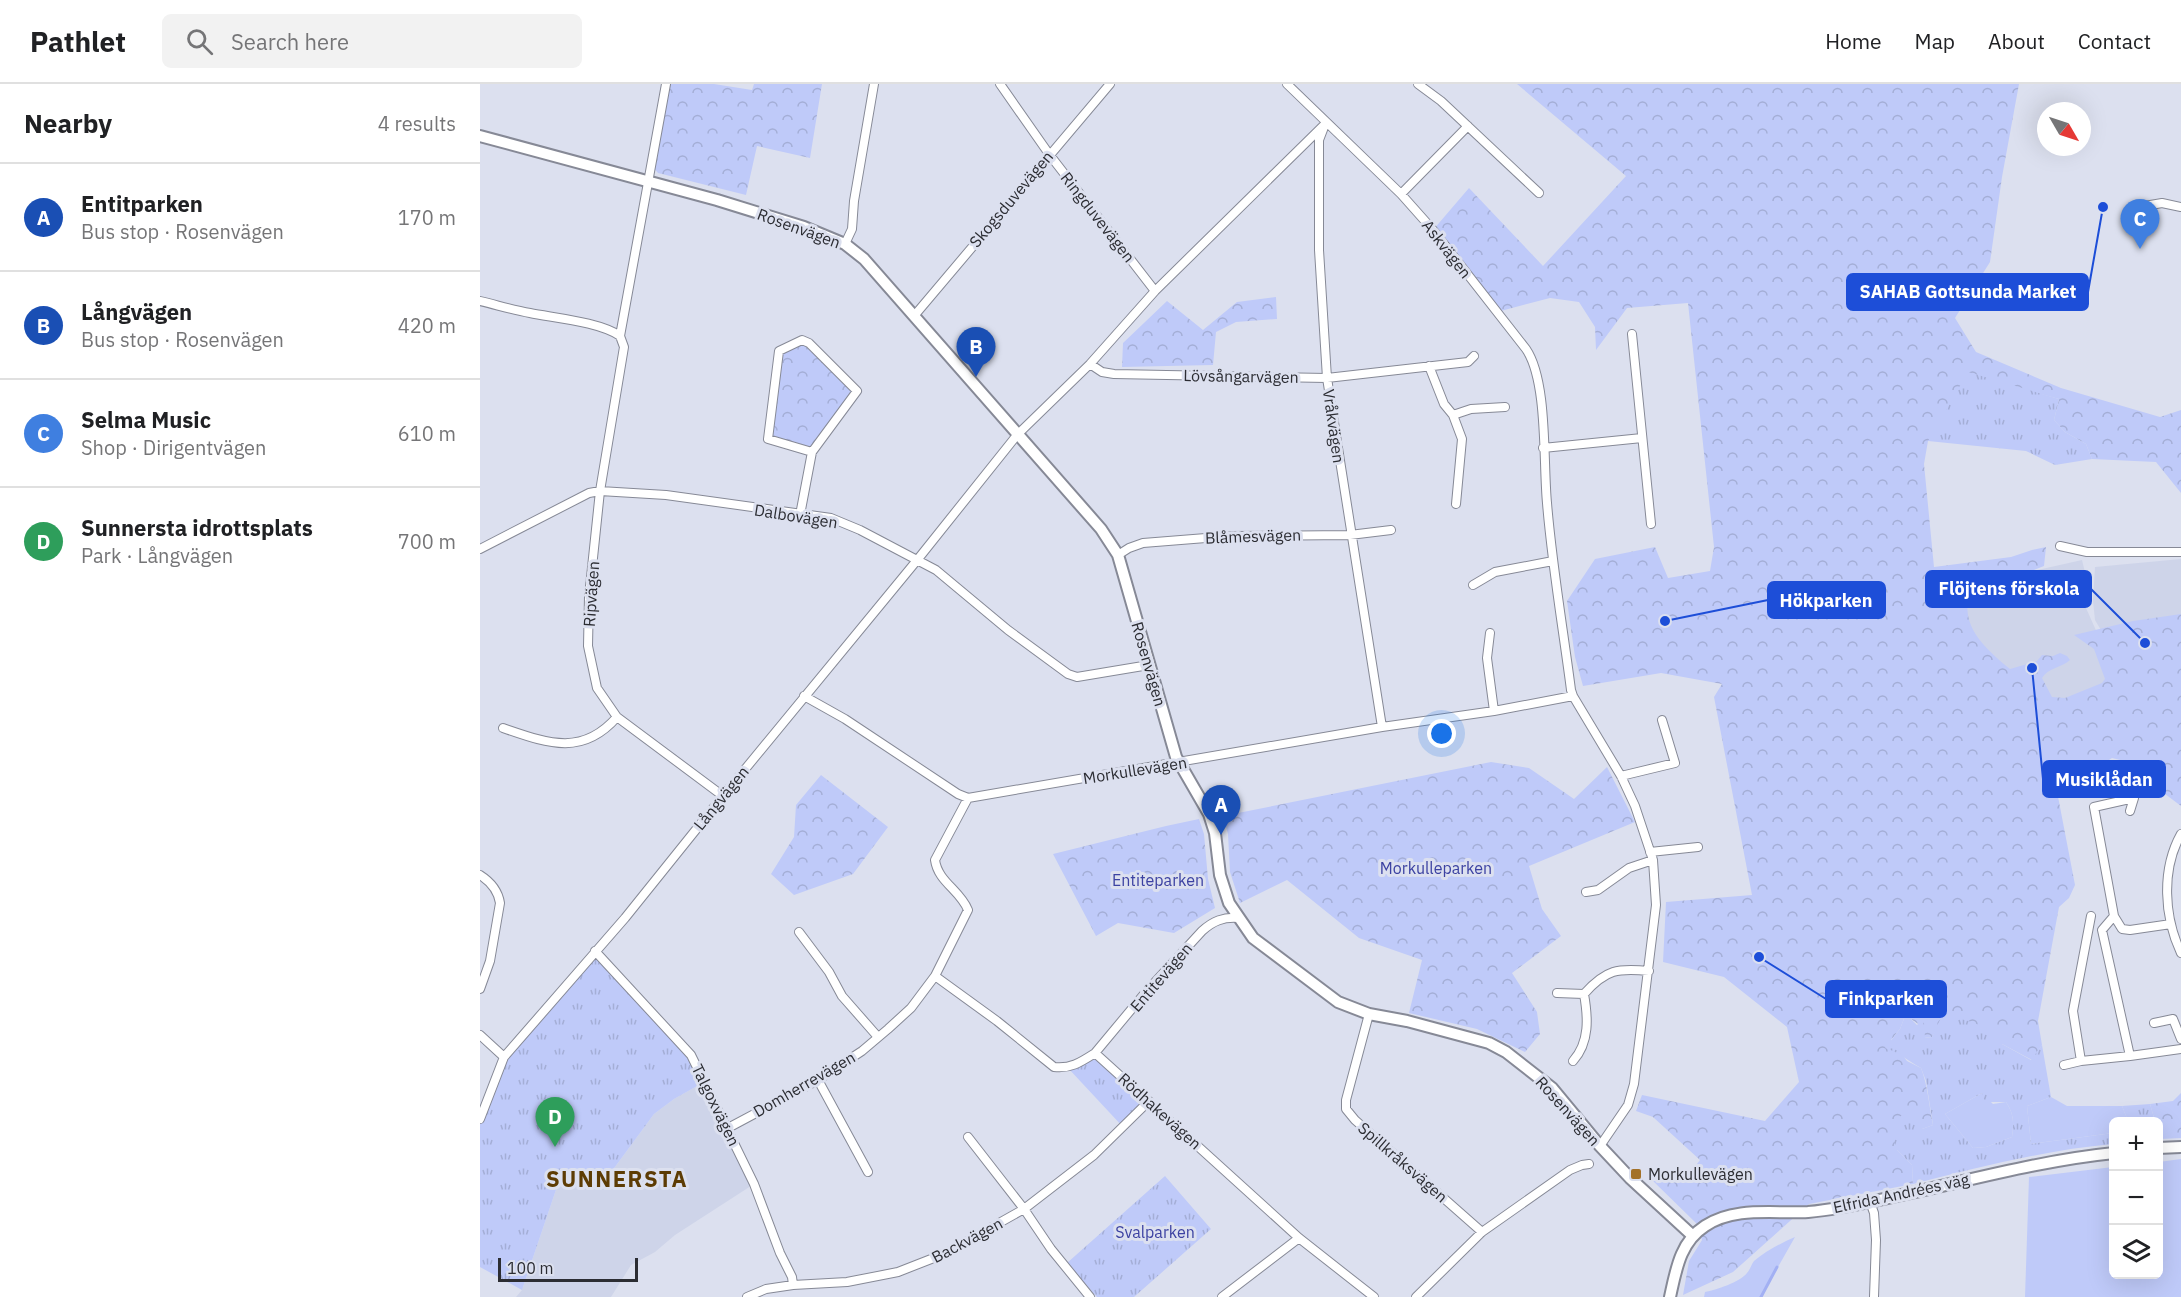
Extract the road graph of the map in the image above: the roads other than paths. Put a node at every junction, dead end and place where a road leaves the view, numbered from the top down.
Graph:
1 (666, 84) edge
2 (874, 84) edge
3 (1000, 84) edge
4 (1110, 84) edge
5 (1287, 84) edge
6 (1418, 84) edge
7 (1326, 123) junction
8 (1468, 126) junction
9 (480, 136) edge
10 (1049, 154) junction
11 (648, 181) junction
12 (1539, 193) dead end
13 (1401, 194) junction
14 (2181, 207) edge
15 (2133, 208) dead end
16 (845, 244) junction
17 (1155, 291) junction
18 (480, 301) edge
19 (914, 316) junction
20 (1632, 334) dead end
21 (620, 336) junction
22 (1474, 356) dead end
23 (1090, 364) junction
24 (1430, 366) junction
25 (1327, 378) junction
26 (1505, 407) dead end
27 (1453, 415) junction
28 (1017, 435) junction
29 (1642, 438) junction
30 (1544, 448) junction
31 (812, 452) junction
32 (600, 491) junction
33 (1456, 504) dead end
34 (800, 515) junction
35 (1651, 524) dead end
36 (1390, 530) dead end
37 (1350, 535) junction
38 (2060, 546) dead end
39 (480, 549) edge
40 (2181, 552) edge
41 (1118, 555) junction
42 (918, 559) junction
43 (1553, 561) junction
44 (1473, 585) dead end
45 (1490, 633) dead end
46 (1149, 665) junction
47 (804, 696) junction
48 (1573, 696) junction
49 (1494, 711) junction
50 (617, 717) junction
51 (1662, 720) dead end
52 (1382, 727) junction
53 (503, 728) dead end
54 (1180, 763) junction
55 (1621, 776) junction
56 (723, 796) junction
57 (968, 798) junction
58 (2130, 811) dead end
59 (2181, 834) edge
60 (1698, 847) dead end
61 (1652, 856) junction
62 (480, 875) edge
63 (1586, 892) dead end
64 (2091, 916) dead end
65 (2114, 916) junction
66 (1238, 918) junction
67 (2170, 924) junction
68 (799, 932) dead end
69 (595, 951) junction
70 (2181, 953) edge
71 (1649, 970) junction
72 (935, 976) junction
73 (480, 989) edge
74 (1557, 993) dead end
75 (1584, 994) junction
76 (1368, 1014) junction
77 (2154, 1023) dead end
78 (480, 1035) edge
79 (878, 1038) junction
80 (2181, 1039) edge
81 (2181, 1049) edge
82 (1095, 1053) junction
83 (2130, 1056) junction
84 (504, 1058) junction
85 (1573, 1061) dead end
86 (2081, 1061) junction
87 (2064, 1065) dead end
88 (818, 1080) junction
89 (1149, 1101) junction
90 (480, 1119) edge
91 (728, 1128) junction
92 (968, 1137) dead end
93 (1599, 1146) junction
94 (2181, 1147) edge
95 (2163, 1148) edge
96 (2109, 1153) edge
97 (1589, 1164) dead end
98 (868, 1172) dead end
99 (1870, 1202) junction
100 (1024, 1209) junction
101 (1482, 1232) junction
102 (1692, 1236) junction
103 (1299, 1238) junction
104 (793, 1285) junction
105 (747, 1297) edge
106 (1090, 1297) edge
107 (1222, 1297) edge
108 (1374, 1297) edge
109 (1416, 1297) edge
110 (1670, 1297) edge
111 (1874, 1297) edge

1 - 11 street, Ripvägen
2 - 16 street
3 - 10 street, Ringduvevägen
4 - 10 street, Skogsduvevägen
5 - 7 street, Askvägen
6 - 8 street
7 - 13 street, Askvägen
7 - 17 street, Långvägen
7 - 25 street, Vråkvägen
8 - 12 street
8 - 13 street
9 - 11 street, Rosenvägen
10 - 17 street, Ringduvevägen
10 - 19 street, Skogsduvevägen
11 - 16 street, Rosenvägen
11 - 21 street, Ripvägen
13 - 30 street, Askvägen
14 - 15 street
16 - 19 street, Rosenvägen
17 - 23 street, Långvägen
18 - 21 street
19 - 28 street, Rosenvägen
20 - 29 street
21 - 32 street, Ripvägen
22 - 24 street, Lövsångarvägen
23 - 25 street, Lövsångarvägen
23 - 28 street, Långvägen
24 - 25 street, Lövsångarvägen
24 - 27 street
25 - 37 street, Vråkvägen
26 - 27 street
27 - 33 street
28 - 41 street, Rosenvägen
28 - 42 street, Långvägen
29 - 30 street
29 - 35 street
30 - 43 street, Askvägen
31 - 31 street
31 - 34 street
32 - 34 street, Dalbovägen
32 - 39 street, Dalbovägen
32 - 50 street, Ripvägen
34 - 42 street, Dalbovägen
36 - 37 street, Blåmesvägen
37 - 41 street, Blåmesvägen
37 - 52 street, Vråkvägen
38 - 40 street
41 - 46 street, Rosenvägen
42 - 46 street, Dalbovägen
42 - 47 street, Långvägen
43 - 44 street
43 - 48 street, Askvägen
45 - 49 street
46 - 54 street, Rosenvägen
47 - 56 street, Långvägen
47 - 57 street
48 - 49 street, Morkullevägen
48 - 55 street
49 - 52 street, Morkullevägen
50 - 53 street
50 - 56 street, Ripvägen
51 - 55 street
52 - 54 street, Morkullevägen
54 - 57 street, Morkullevägen
54 - 66 street, Rosenvägen
55 - 61 street
56 - 69 street, Långvägen
57 - 72 street, Domherrevägen
58 - 65 street
59 - 67 street
60 - 61 street
61 - 63 street
61 - 71 street
62 - 73 street
64 - 86 street
65 - 67 street
65 - 83 street
66 - 76 street, Rosenvägen
66 - 82 street, Entitevägen
67 - 70 street
68 - 79 street
69 - 84 street, Långvägen
69 - 91 street, Talgoxvägen
71 - 75 street
71 - 93 street
72 - 79 street, Domherrevägen
72 - 82 street
74 - 75 street
75 - 85 street
76 - 93 street, Rosenvägen
76 - 101 street, Spillkråksvägen
77 - 80 street
78 - 84 street
79 - 88 street, Domherrevägen
81 - 83 street
82 - 89 street, Rödhakevägen
83 - 86 street
84 - 90 street, Långvägen
86 - 87 street
88 - 91 street, Domherrevägen
88 - 98 street
89 - 100 street, Backvägen
89 - 103 street, Rödhakevägen
91 - 104 street, Talgoxvägen
92 - 100 street
93 - 102 street, Rosenvägen
94 - 95 street
96 - 99 street, Elfrida Andrées väg
97 - 101 street
99 - 102 street, Elfrida Andrées väg
99 - 111 street
100 - 104 street, Backvägen
100 - 106 street
101 - 109 street
102 - 110 street
103 - 107 street
103 - 108 street, Rödhakevägen
104 - 105 street, Backvägen

